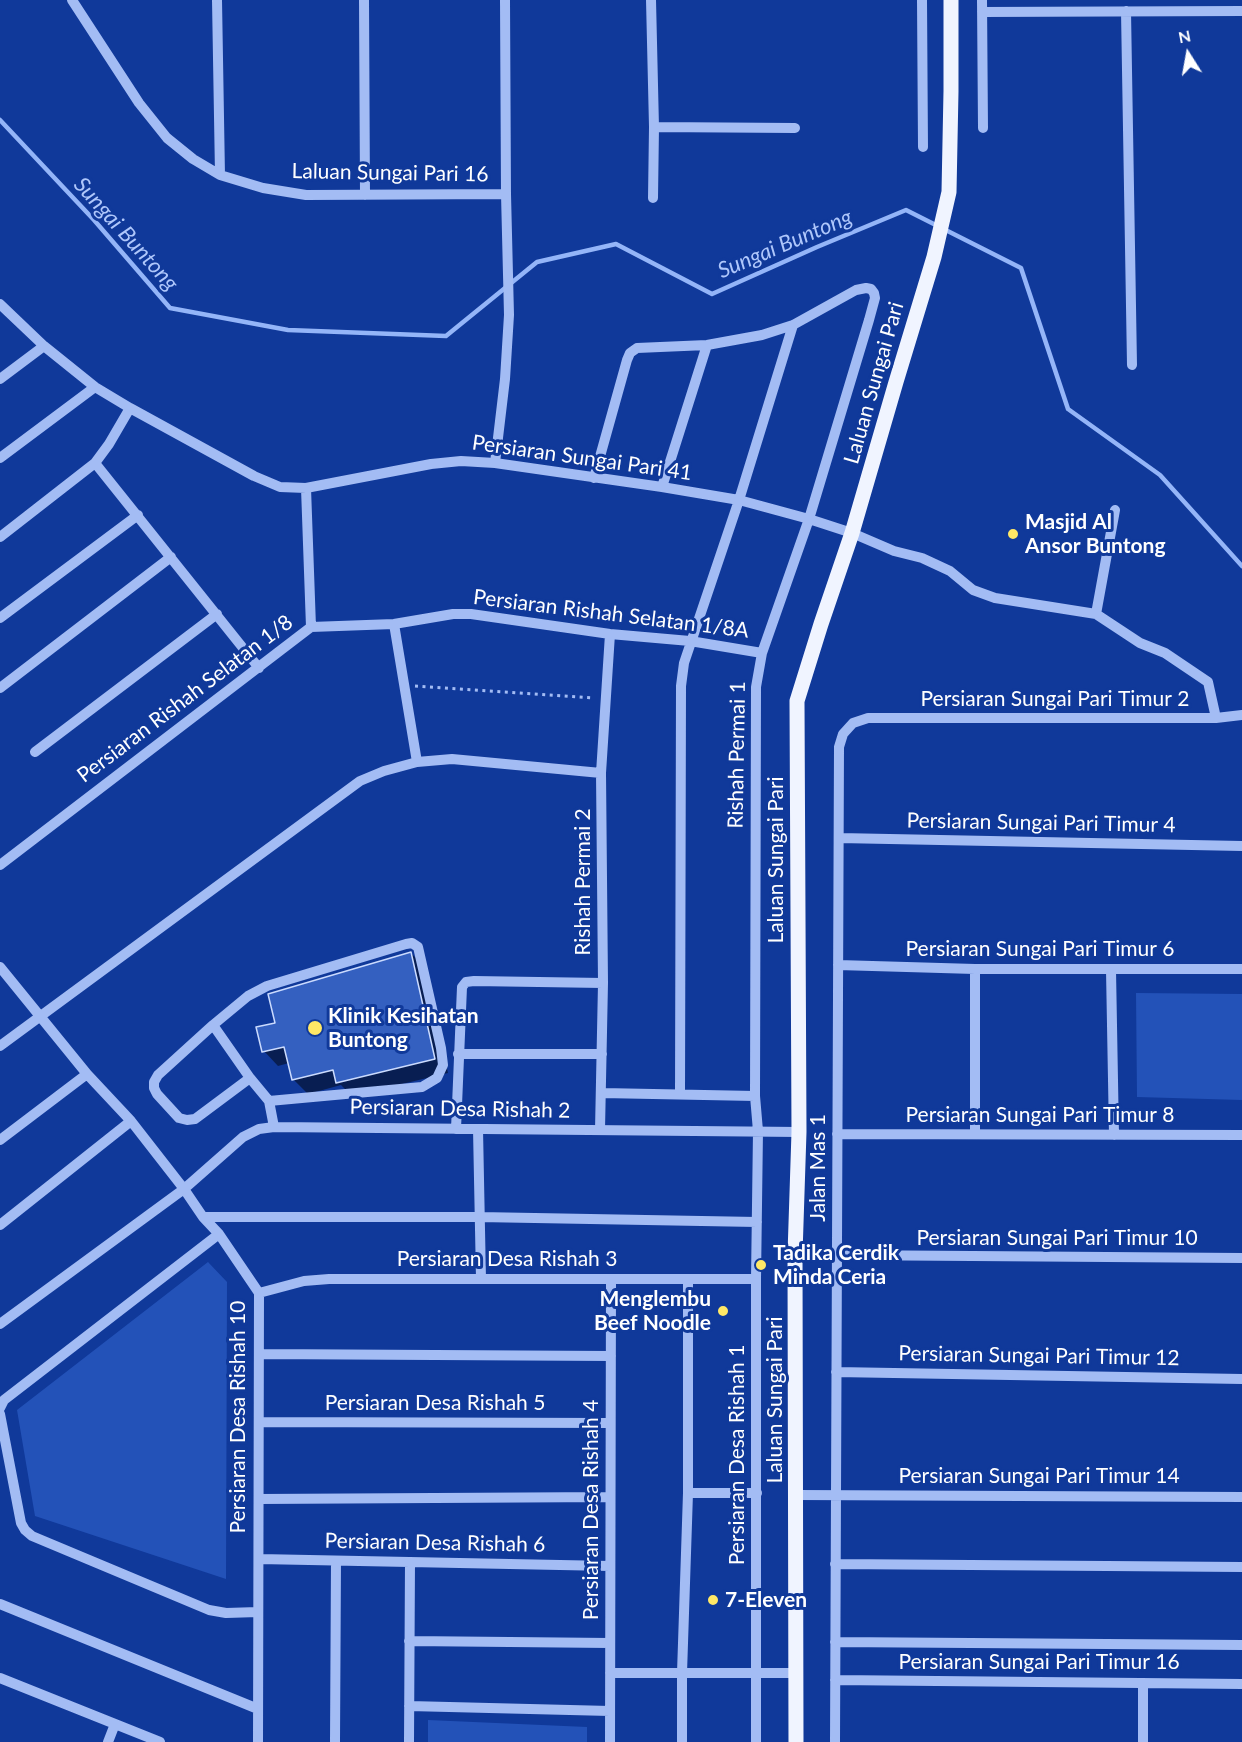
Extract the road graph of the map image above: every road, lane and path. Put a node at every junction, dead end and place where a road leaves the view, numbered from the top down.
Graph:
1 (72, 0) edge
2 (217, 0) edge
3 (364, 0) edge
4 (505, 0) edge
5 (651, 0) edge
6 (922, 0) edge
7 (951, 0) edge
8 (982, 0) edge
9 (1126, 11) junction
10 (1242, 11) edge
11 (982, 12) junction
12 (654, 127) junction
13 (795, 128) dead end
14 (983, 128) dead end
15 (923, 147) dead end
16 (220, 175) junction
17 (506, 194) junction
18 (364, 195) junction
19 (653, 198) dead end
20 (0, 304) edge
21 (793, 325) junction
22 (707, 345) junction
23 (44, 346) junction
24 (1132, 365) dead end
25 (0, 380) edge
26 (95, 387) junction
27 (130, 408) junction
28 (0, 458) edge
29 (95, 463) junction
30 (495, 463) junction
31 (594, 478) junction
32 (662, 487) junction
33 (306, 488) junction
34 (739, 500) junction
35 (1114, 510) dead end
36 (138, 515) junction
37 (808, 519) junction
38 (852, 533) junction
39 (0, 537) edge
40 (171, 557) junction
41 (217, 614) junction
42 (1096, 614) junction
43 (0, 618) edge
44 (394, 624) junction
45 (311, 627) junction
46 (610, 634) junction
47 (690, 640) junction
48 (762, 653) junction
49 (259, 668) junction
50 (404, 685) junction
51 (0, 688) edge
52 (606, 699) junction
53 (1242, 716) edge
54 (868, 718) joint
55 (1216, 718) junction
56 (35, 752) dead end
57 (417, 762) junction
58 (601, 773) junction
59 (838, 838) junction
60 (1242, 846) edge
61 (0, 864) edge
62 (838, 965) junction
63 (0, 966) edge
64 (975, 969) junction
65 (1242, 969) edge
66 (1111, 970) junction
67 (603, 983) junction
68 (41, 1015) junction
69 (213, 1025) junction
70 (0, 1046) edge
71 (459, 1054) junction
72 (602, 1054) junction
73 (87, 1074) junction
74 (250, 1078) junction
75 (602, 1093) junction
76 (680, 1094) junction
77 (755, 1096) junction
78 (269, 1101) junction
79 (131, 1121) junction
80 (274, 1127) junction
81 (456, 1129) junction
82 (478, 1129) junction
83 (600, 1130) junction
84 (758, 1131) junction
85 (799, 1132) junction
86 (837, 1134) junction
87 (975, 1134) junction
88 (1114, 1135) junction
89 (1242, 1135) edge
90 (0, 1140) edge
91 (184, 1189) junction
92 (203, 1217) junction
93 (479, 1217) junction
94 (757, 1222) junction
95 (0, 1225) edge
96 (219, 1234) junction
97 (837, 1255) junction
98 (1242, 1258) edge
99 (481, 1279) junction
100 (611, 1279) junction
101 (688, 1279) junction
102 (756, 1279) junction
103 (259, 1293) junction
104 (0, 1324) edge
105 (259, 1354) junction
106 (611, 1356) junction
107 (836, 1372) junction
108 (1242, 1379) edge
109 (0, 1407) edge
110 (0, 1414) edge
111 (259, 1422) junction
112 (610, 1423) junction
113 (688, 1493) junction
114 (757, 1493) junction
115 (836, 1494) junction
116 (797, 1495) junction
117 (610, 1497) junction
118 (1242, 1497) edge
119 (259, 1499) junction
120 (259, 1559) junction
121 (336, 1560) junction
122 (410, 1562) junction
123 (835, 1564) junction
124 (610, 1566) junction
125 (1242, 1567) edge
126 (0, 1604) edge
127 (258, 1612) junction
128 (409, 1641) junction
129 (835, 1642) junction
130 (610, 1643) junction
131 (1242, 1645) edge
132 (610, 1673) junction
133 (682, 1673) junction
134 (756, 1673) junction
135 (797, 1673) junction
136 (0, 1678) edge
137 (835, 1680) junction
138 (1143, 1683) junction
139 (1242, 1684) edge
140 (409, 1706) junction
141 (258, 1709) junction
142 (610, 1711) junction
143 (115, 1724) junction
144 (108, 1742) edge
145 (160, 1742) edge
146 (258, 1742) edge
147 (335, 1742) edge
148 (409, 1742) edge
149 (610, 1742) edge
150 (682, 1742) edge
151 (756, 1742) edge
152 (796, 1742) edge
153 (835, 1742) edge
154 (1143, 1742) edge

1 - 16 street, Laluan Sungai Pari 16
2 - 16 street
3 - 18 street
4 - 17 street
5 - 12 street
6 - 15 street
7 - 38 main road, Laluan Sungai Pari
8 - 11 street
9 - 10 street
9 - 11 street
9 - 24 street
11 - 14 street
12 - 13 street
12 - 19 street
16 - 18 street, Laluan Sungai Pari 16
17 - 18 street, Laluan Sungai Pari 16
17 - 30 street
20 - 23 street, Persiaran Sungai Pari 41
21 - 22 street
21 - 34 street
21 - 37 street, Rishah Permai 1
22 - 31 street
22 - 32 street
23 - 25 street
23 - 26 street, Persiaran Sungai Pari 41
26 - 27 street, Persiaran Sungai Pari 41
26 - 28 street
27 - 29 street
27 - 33 street, Persiaran Sungai Pari 41
29 - 36 street
29 - 39 street
30 - 31 street, Persiaran Sungai Pari 41
30 - 33 street, Persiaran Sungai Pari 41
31 - 32 street, Persiaran Sungai Pari 41
32 - 34 street, Persiaran Sungai Pari 41
33 - 45 street, Persiaran Rishah Selatan 1/8
34 - 37 street, Persiaran Sungai Pari 41
34 - 47 street
35 - 42 street
36 - 40 street
36 - 43 street
37 - 38 street, Persiaran Sungai Pari 41
37 - 48 street, Rishah Permai 1
38 - 42 street, Persiaran Sungai Pari 41
38 - 85 main road, Laluan Sungai Pari
40 - 41 street
40 - 51 street
41 - 49 street
41 - 56 street
42 - 55 street
44 - 45 street, Persiaran Rishah Selatan 1/8A
44 - 46 street, Persiaran Rishah Selatan 1/8A
44 - 50 street
45 - 49 street, Persiaran Rishah Selatan 1/8
46 - 47 street, Persiaran Rishah Selatan 1/8A
46 - 52 street, Rishah Permai 2
47 - 48 street, Persiaran Rishah Selatan 1/8A
47 - 76 street
48 - 77 street, Rishah Permai 1
49 - 61 street, Persiaran Rishah Selatan 1/8
50 - 52 path
50 - 57 street
52 - 58 street, Rishah Permai 2
53 - 55 street, Persiaran Sungai Pari Timur 2
54 - 55 street, Persiaran Sungai Pari Timur 2
54 - 59 street, Jalan Mas 1
57 - 58 street
57 - 68 street
58 - 67 street, Rishah Permai 2
59 - 60 street, Persiaran Sungai Pari Timur 4
59 - 62 street, Jalan Mas 1
62 - 64 street, Persiaran Sungai Pari Timur 6
62 - 86 street, Jalan Mas 1
63 - 68 street, Persiaran Desa Rishah 10
64 - 66 street, Persiaran Sungai Pari Timur 6
64 - 87 street
65 - 66 street, Persiaran Sungai Pari Timur 6
66 - 88 street
67 - 71 street
67 - 72 street, Rishah Permai 2
68 - 70 street
68 - 73 street, Persiaran Desa Rishah 10
69 - 74 street
69 - 74 street
69 - 78 street
71 - 72 street
71 - 81 street
72 - 75 street, Rishah Permai 2
73 - 79 street, Persiaran Desa Rishah 10
73 - 90 street
74 - 78 street
75 - 76 street
75 - 83 street, Rishah Permai 2
76 - 77 street
77 - 84 street, Rishah Permai 1
78 - 80 street
79 - 91 street, Persiaran Desa Rishah 10
79 - 95 street
80 - 81 street, Persiaran Desa Rishah 2
80 - 91 street, Persiaran Desa Rishah 2
81 - 82 street, Persiaran Desa Rishah 2
82 - 83 street, Persiaran Desa Rishah 2
82 - 93 street
83 - 84 street, Persiaran Desa Rishah 2
84 - 85 street, Persiaran Desa Rishah 2
84 - 94 street, Persiaran Desa Rishah 1
85 - 116 main road, Laluan Sungai Pari
86 - 87 street, Persiaran Sungai Pari Timur 8
86 - 97 street, Jalan Mas 1
87 - 88 street, Persiaran Sungai Pari Timur 8
88 - 89 street, Persiaran Sungai Pari Timur 8
91 - 92 street, Persiaran Desa Rishah 10
91 - 104 street, Persiaran Desa Rishah 2
92 - 93 street
92 - 96 street, Persiaran Desa Rishah 10
93 - 94 street
93 - 99 street
94 - 102 street, Persiaran Desa Rishah 1
96 - 103 street, Persiaran Desa Rishah 10
96 - 109 street
97 - 98 street, Persiaran Sungai Pari Timur 10
97 - 107 street, Jalan Mas 1
99 - 100 street, Persiaran Desa Rishah 3
99 - 103 street, Persiaran Desa Rishah 3
100 - 101 street, Persiaran Desa Rishah 3
100 - 106 street, Persiaran Desa Rishah 4
101 - 102 street, Persiaran Desa Rishah 3
101 - 113 street
102 - 114 street, Persiaran Desa Rishah 1
103 - 105 street, Persiaran Desa Rishah 10
105 - 106 street
105 - 111 street, Persiaran Desa Rishah 10
106 - 112 street, Persiaran Desa Rishah 4
107 - 108 street, Persiaran Sungai Pari Timur 12
107 - 115 street, Jalan Mas 1
110 - 127 street
111 - 112 street, Persiaran Desa Rishah 5
111 - 119 street, Persiaran Desa Rishah 10
112 - 117 street, Persiaran Desa Rishah 4
113 - 114 street
113 - 133 street
114 - 134 street, Persiaran Desa Rishah 1
115 - 116 street, Persiaran Sungai Pari Timur 14
115 - 118 street, Persiaran Sungai Pari Timur 14
115 - 123 street, Jalan Mas 1
116 - 135 main road, Laluan Sungai Pari
117 - 119 street
117 - 124 street, Persiaran Desa Rishah 4
119 - 120 street, Persiaran Desa Rishah 10
120 - 121 street, Persiaran Desa Rishah 6
120 - 127 street, Persiaran Desa Rishah 10
121 - 122 street, Persiaran Desa Rishah 6
121 - 147 street
122 - 124 street, Persiaran Desa Rishah 6
122 - 128 street
123 - 125 street
123 - 129 street, Jalan Mas 1
124 - 130 street, Persiaran Desa Rishah 4
126 - 141 street
127 - 141 street, Persiaran Desa Rishah 10
128 - 130 street
128 - 140 street
129 - 131 street, Persiaran Sungai Pari Timur 16
129 - 137 street, Jalan Mas 1
130 - 132 street, Persiaran Desa Rishah 4
132 - 133 street
132 - 142 street, Persiaran Desa Rishah 4
133 - 134 street
133 - 150 street
134 - 135 street
134 - 151 street, Persiaran Desa Rishah 1
135 - 152 main road, Laluan Sungai Pari
136 - 143 street
137 - 138 street, Persiaran Sungai Pari Timur 16
137 - 153 street, Jalan Mas 1
138 - 139 street, Persiaran Sungai Pari Timur 16
138 - 154 street
140 - 142 street
140 - 148 street
141 - 146 street, Persiaran Desa Rishah 10
142 - 149 street, Persiaran Desa Rishah 4
143 - 144 street
143 - 145 street

